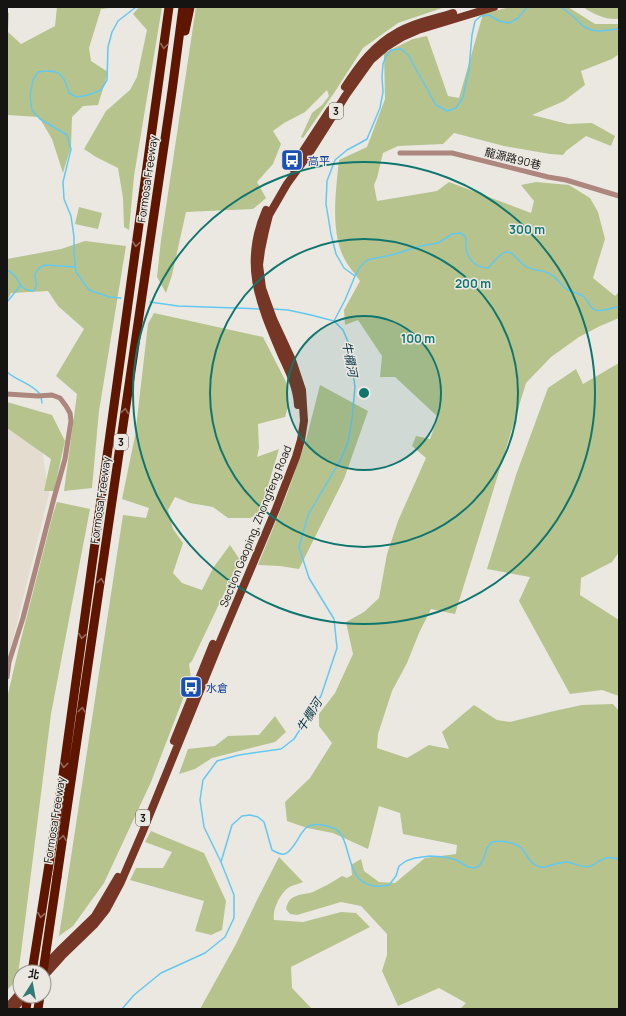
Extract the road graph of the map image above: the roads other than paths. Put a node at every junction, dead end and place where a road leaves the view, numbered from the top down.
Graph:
1 (169, 7) edge
2 (183, 7) edge
3 (190, 7) edge
4 (475, 7) edge
5 (494, 7) edge
6 (450, 17) junction
7 (172, 91) junction
8 (400, 154) dead end
9 (619, 196) edge
10 (7, 394) edge
11 (7, 677) edge
12 (69, 946) junction
13 (33, 964) edge
14 (44, 964) edge
15 (49, 964) edge
16 (52, 966) edge

1 -> 13 highway, Formosa Freeway / 3
2 - 7 highway, Formosa Freeway / 3
3 - 7 highway
4 - 6 main road, Section Gaoping, Zhongfeng Road / 3
5 - 6 main road, Section Gaoping, Zhongfeng Road / 3
6 - 12 main road, Section Gaoping, Zhongfeng Road / 3
14 -> 7 highway, Formosa Freeway / 3, bridge
8 - 9 street, 龍源路90巷
10 - 11 street
12 - 15 main road, 3
12 - 16 main road, 3

